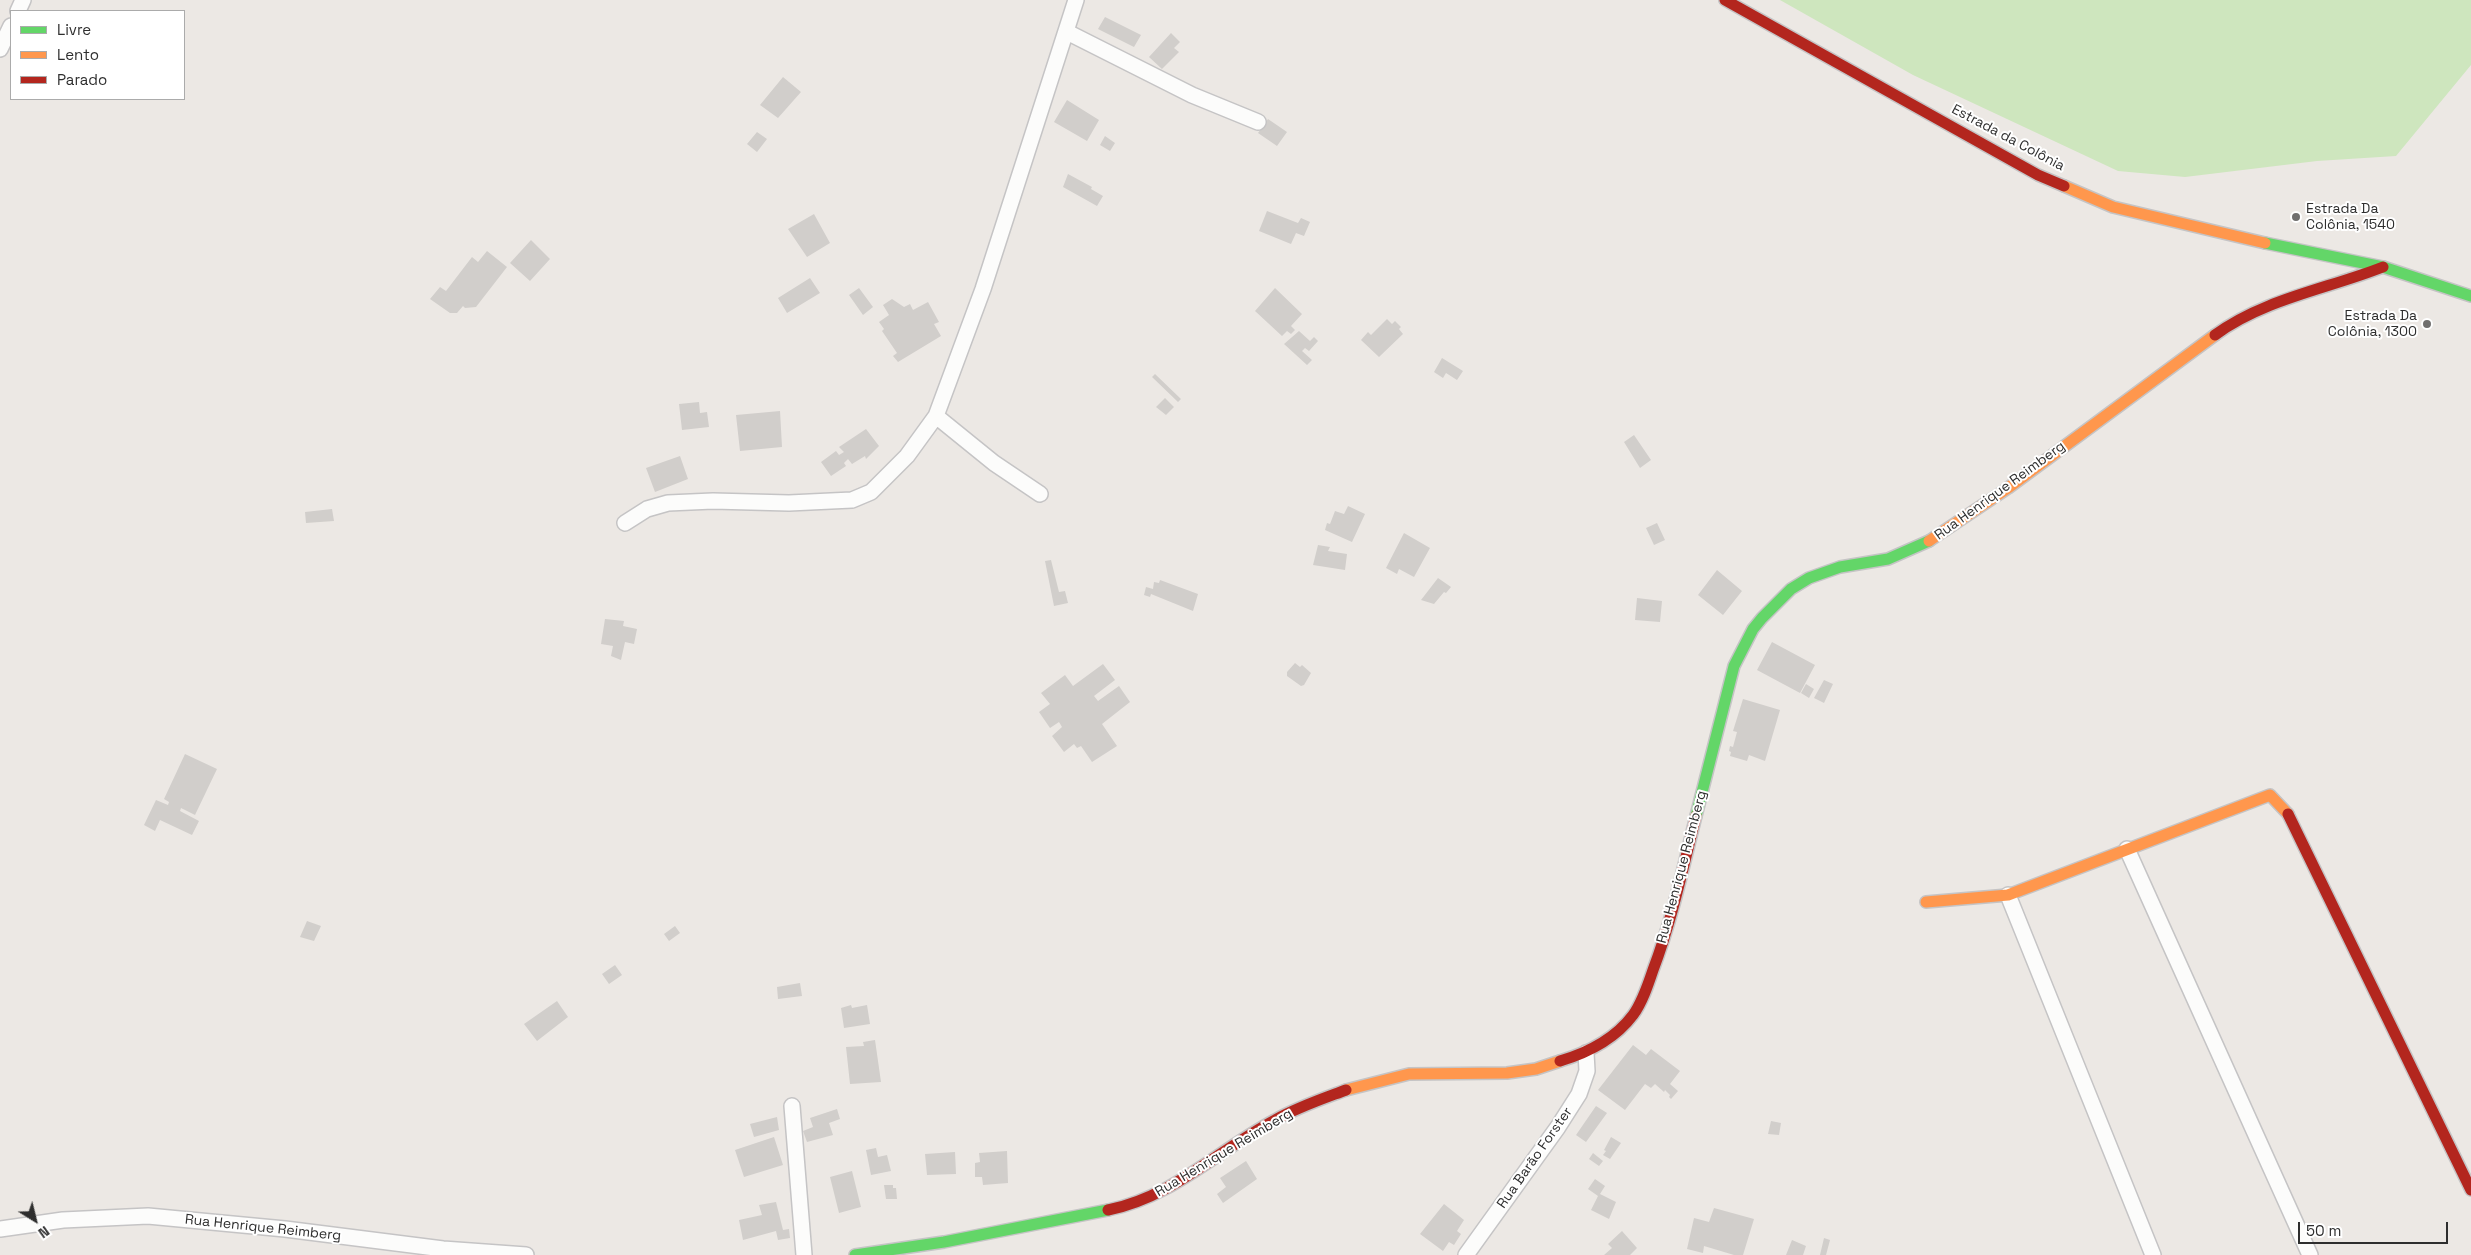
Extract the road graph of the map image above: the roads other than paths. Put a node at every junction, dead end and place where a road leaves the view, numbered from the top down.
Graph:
1 (1076, 0) edge
2 (1724, 0) edge
3 (10, 28) edge
4 (1067, 32) junction
5 (0, 49) edge
6 (1258, 122) dead end
7 (2383, 267) junction
8 (2471, 296) edge
9 (936, 416) junction
10 (1040, 494) dead end
11 (625, 523) dead end
12 (2127, 849) junction
13 (2008, 895) junction
14 (1926, 902) dead end
15 (1586, 1053) junction
16 (792, 1106) dead end
17 (2471, 1190) edge
18 (0, 1229) edge
19 (526, 1255) edge
20 (804, 1255) edge
21 (855, 1255) edge
22 (1466, 1255) edge
23 (2153, 1255) edge
24 (2310, 1255) edge

1 - 4 street
2 - 7 street, Estrada da Colônia
3 - 5 street
4 - 6 street
4 - 9 street
7 - 8 street, Estrada da Colônia
7 - 15 street, Rua Henrique Reimberg
9 - 10 street
9 - 11 street
12 - 13 street
12 - 17 street
12 - 24 street
13 - 14 street
13 - 23 street
15 - 21 street, Rua Henrique Reimberg
15 - 22 street, Rua Barão Forster
16 - 20 street
18 - 19 street, Rua Henrique Reimberg

